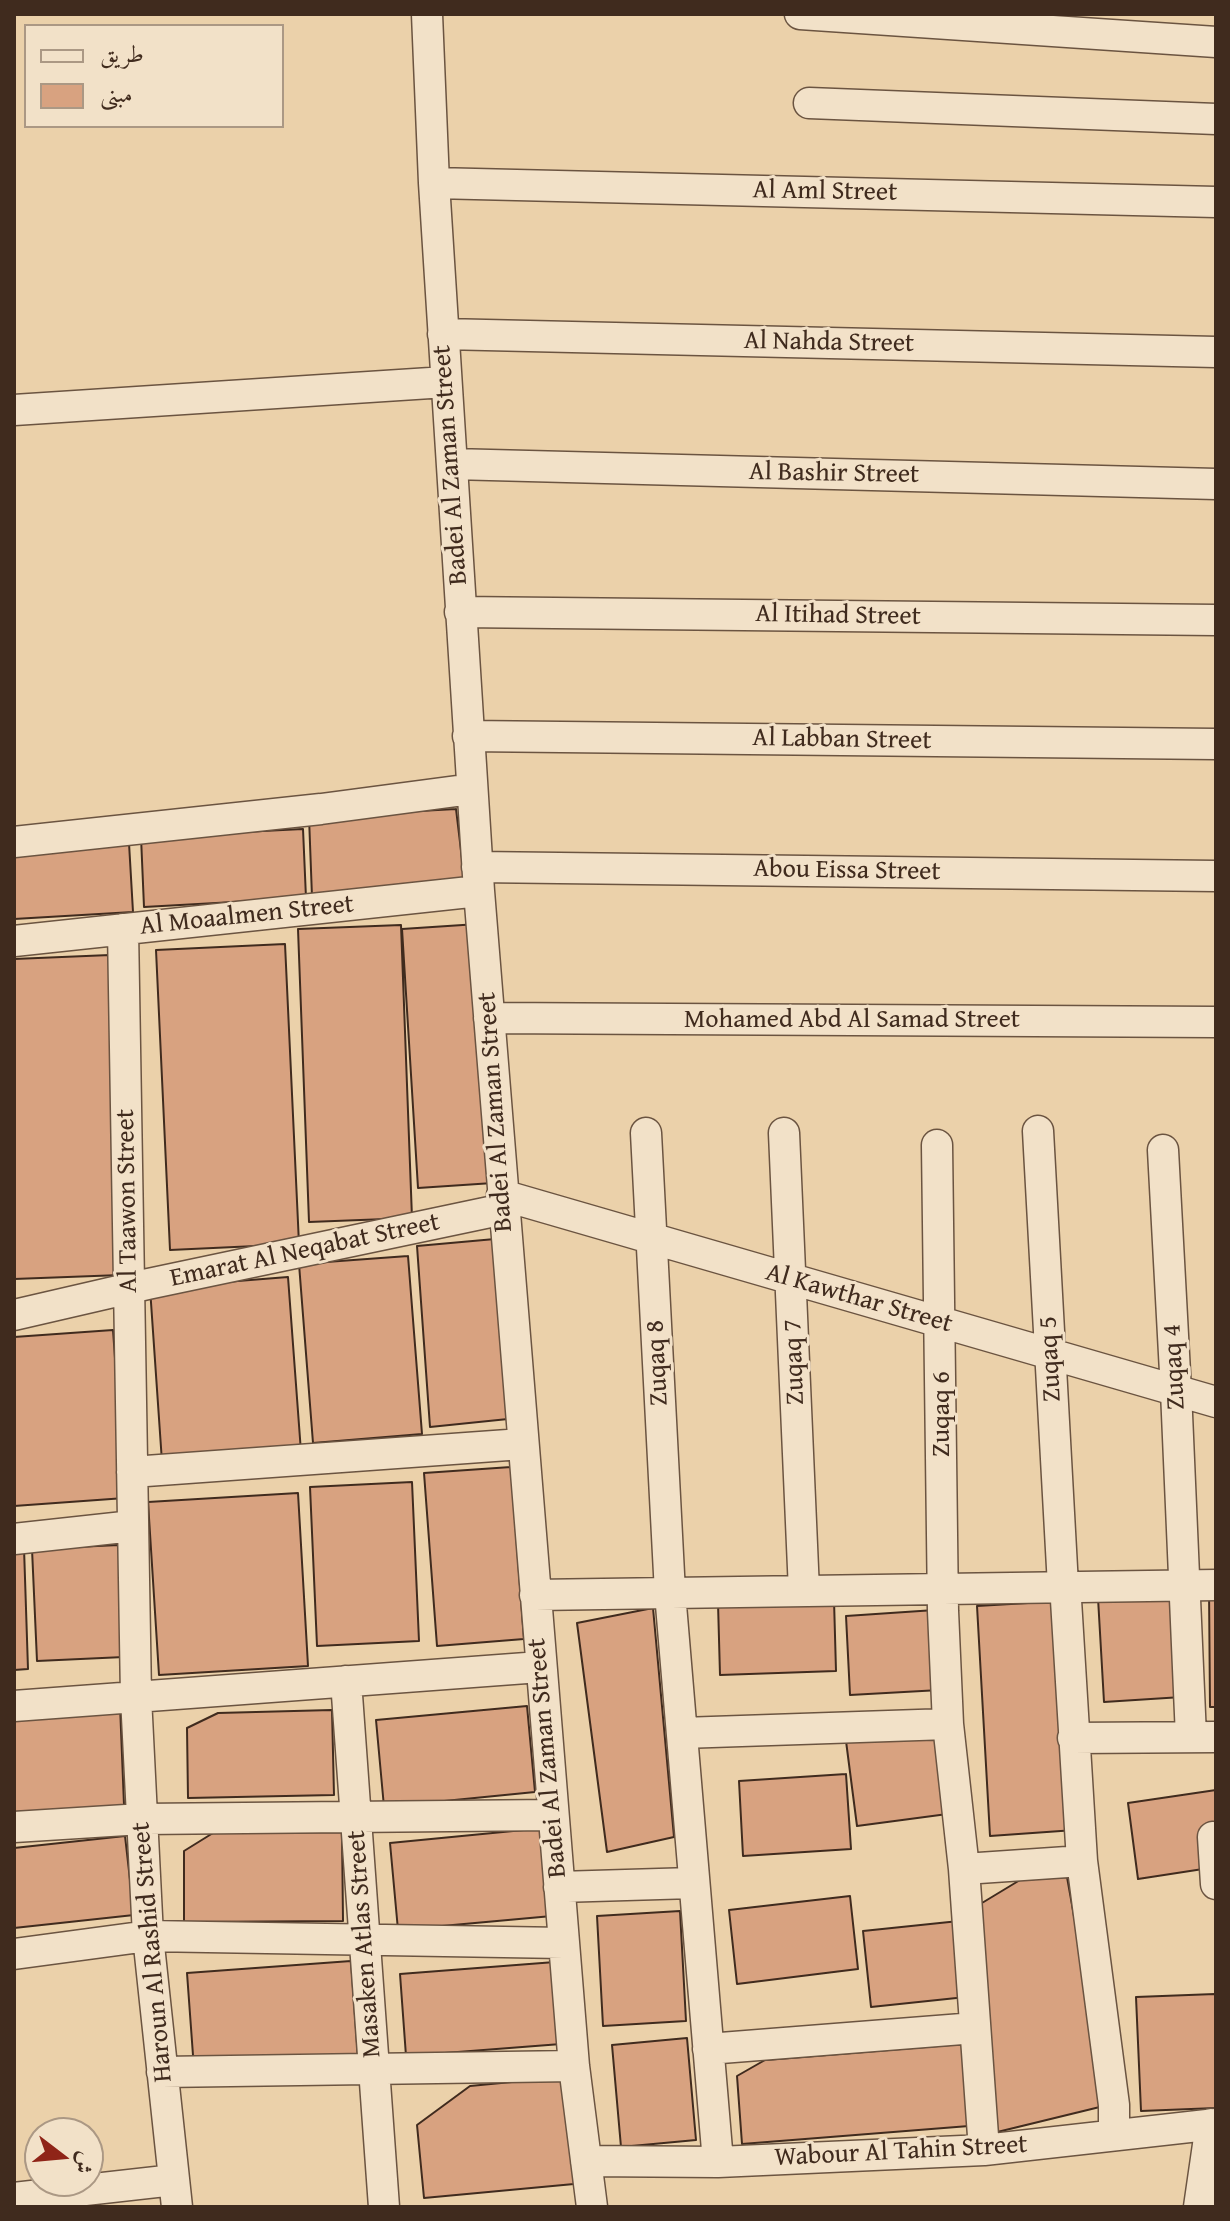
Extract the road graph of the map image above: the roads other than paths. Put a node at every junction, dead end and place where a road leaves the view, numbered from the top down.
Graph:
1 (427, 14) edge
2 (800, 14) edge
3 (1216, 42) edge
4 (809, 103) dead end
5 (1216, 119) edge
6 (434, 183) junction
7 (1216, 202) edge
8 (443, 334) junction
9 (1216, 352) edge
10 (446, 382) junction
11 (14, 410) edge
12 (452, 464) junction
13 (1216, 484) edge
14 (460, 612) junction
15 (1216, 620) edge
16 (468, 736) junction
17 (1216, 744) edge
18 (472, 789) junction
19 (14, 842) edge
20 (1216, 876) edge
21 (478, 879) junction
22 (123, 929) junction
23 (14, 941) edge
24 (489, 1018) junction
25 (1216, 1022) edge
26 (1038, 1131) dead end
27 (646, 1133) dead end
28 (784, 1133) dead end
29 (937, 1145) dead end
30 (1163, 1150) dead end
31 (503, 1202) junction
32 (651, 1238) junction
33 (791, 1279) junction
34 (129, 1288) junction
35 (14, 1315) edge
36 (941, 1322) junction
37 (1051, 1354) junction
38 (1176, 1391) junction
39 (1216, 1402) edge
40 (522, 1444) junction
41 (132, 1472) junction
42 (133, 1526) junction
43 (14, 1539) edge
44 (1183, 1584) junction
45 (1216, 1585) edge
46 (1063, 1586) junction
47 (943, 1588) junction
48 (804, 1591) junction
49 (670, 1593) junction
50 (535, 1595) junction
51 (540, 1667) junction
52 (346, 1681) junction
53 (136, 1697) junction
54 (14, 1706) edge
55 (948, 1724) junction
56 (682, 1733) junction
57 (1204, 1737) edge
58 (1073, 1738) junction
59 (553, 1815) junction
60 (356, 1817) junction
61 (142, 1819) junction
62 (14, 1827) edge
63 (1213, 1837) dead end
64 (1082, 1861) junction
65 (964, 1869) junction
66 (1216, 1869) edge
67 (693, 1883) junction
68 (1216, 1884) edge
69 (559, 1887) junction
70 (148, 1936) junction
71 (365, 1941) junction
72 (563, 1943) junction
73 (14, 1954) edge
74 (975, 2028) junction
75 (708, 2049) junction
76 (574, 2066) junction
77 (374, 2069) junction
78 (162, 2072) junction
79 (1213, 2124) edge
80 (1114, 2134) junction
81 (984, 2150) junction
82 (586, 2161) junction
83 (718, 2162) junction
84 (176, 2193) edge
85 (14, 2198) edge
86 (384, 2207) edge
87 (592, 2207) edge
88 (1199, 2207) edge

1 - 6 street, Badei Al Zaman Street
2 - 3 street
4 - 5 street
6 - 7 street, Al Aml Street
6 - 8 street, Badei Al Zaman Street
8 - 9 street, Al Nahda Street
8 - 10 street, Badei Al Zaman Street
10 - 11 street
10 - 12 street, Badei Al Zaman Street
12 - 13 street, Al Bashir Street
12 - 14 street, Badei Al Zaman Street
14 - 15 street, Al Itihad Street
14 - 16 street, Badei Al Zaman Street
16 - 17 street, Al Labban Street
16 - 18 street, Badei Al Zaman Street
18 - 19 street
18 - 21 street, Badei Al Zaman Street
20 - 21 street, Abou Eissa Street
21 - 22 street, Al Moaalmen Street
21 - 24 street, Badei Al Zaman Street
22 - 23 street, Al Moaalmen Street
22 - 34 street, Al Taawon Street
24 - 25 street, Mohamed Abd Al Samad Street
24 - 31 street, Badei Al Zaman Street
26 - 37 street, Zuqaq 5
27 - 32 street, Zuqaq 8
28 - 33 street, Zuqaq 7
29 - 36 street, Zuqaq 6
30 - 38 street, Zuqaq 4
31 - 32 street, Al Kawthar Street
31 - 34 street, Emarat Al Neqabat Street
31 - 40 street, Badei Al Zaman Street
32 - 33 street, Al Kawthar Street
32 - 49 street, Zuqaq 8
33 - 36 street, Al Kawthar Street
33 - 48 street, Zuqaq 7
34 - 35 street, Emarat Al Neqabat Street
34 - 41 street, Al Taawon Street
36 - 37 street, Al Kawthar Street
36 - 47 street, Zuqaq 6
37 - 38 street, Al Kawthar Street
37 - 46 street, Zuqaq 5
38 - 39 street, Al Kawthar Street
38 - 44 street, Zuqaq 4
40 - 41 street
40 - 50 street, Badei Al Zaman Street
41 - 42 street, Al Taawon Street
42 - 43 street
42 - 53 street, Al Taawon Street
44 - 45 street
44 - 46 street
44 - 57 street, Zuqaq 4
46 - 47 street
46 - 58 street, Zuqaq 5
47 - 48 street
47 - 55 street, Zuqaq 6
48 - 49 street
49 - 50 street
49 - 56 street, Zuqaq 8
50 - 51 street, Badei Al Zaman Street
51 - 52 street
51 - 59 street, Badei Al Zaman Street
52 - 53 street
52 - 60 street, Masaken Atlas Street
53 - 54 street
53 - 61 street, Haroun Al Rashid Street
55 - 56 street
55 - 65 street, Zuqaq 6
56 - 67 street, Zuqaq 8
57 - 58 street
58 - 64 street, Zuqaq 5
59 - 60 street
59 - 69 street, Badei Al Zaman Street
60 - 61 street
60 - 71 street, Masaken Atlas Street
61 - 62 street
61 - 70 street, Haroun Al Rashid Street
63 - 66 street
64 - 65 street
64 - 80 street, Zuqaq 5
65 - 74 street, Zuqaq 6
66 - 68 street
67 - 69 street
67 - 75 street, Zuqaq 8
69 - 72 street, Badei Al Zaman Street
70 - 71 street
70 - 73 street
70 - 78 street, Haroun Al Rashid Street
71 - 72 street
71 - 77 street, Masaken Atlas Street
72 - 76 street, Badei Al Zaman Street
74 - 75 street
74 - 81 street, Zuqaq 6
75 - 83 street, Zuqaq 8
76 - 77 street
76 - 82 street, Badei Al Zaman Street
77 - 78 street
77 - 86 street, Masaken Atlas Street
78 - 84 street, Haroun Al Rashid Street
79 - 80 street, Wabour Al Tahin Street
79 - 88 street
80 - 81 street, Wabour Al Tahin Street
81 - 83 street, Wabour Al Tahin Street
82 - 83 street, Wabour Al Tahin Street
82 - 87 street, Badei Al Zaman Street
84 - 85 street

